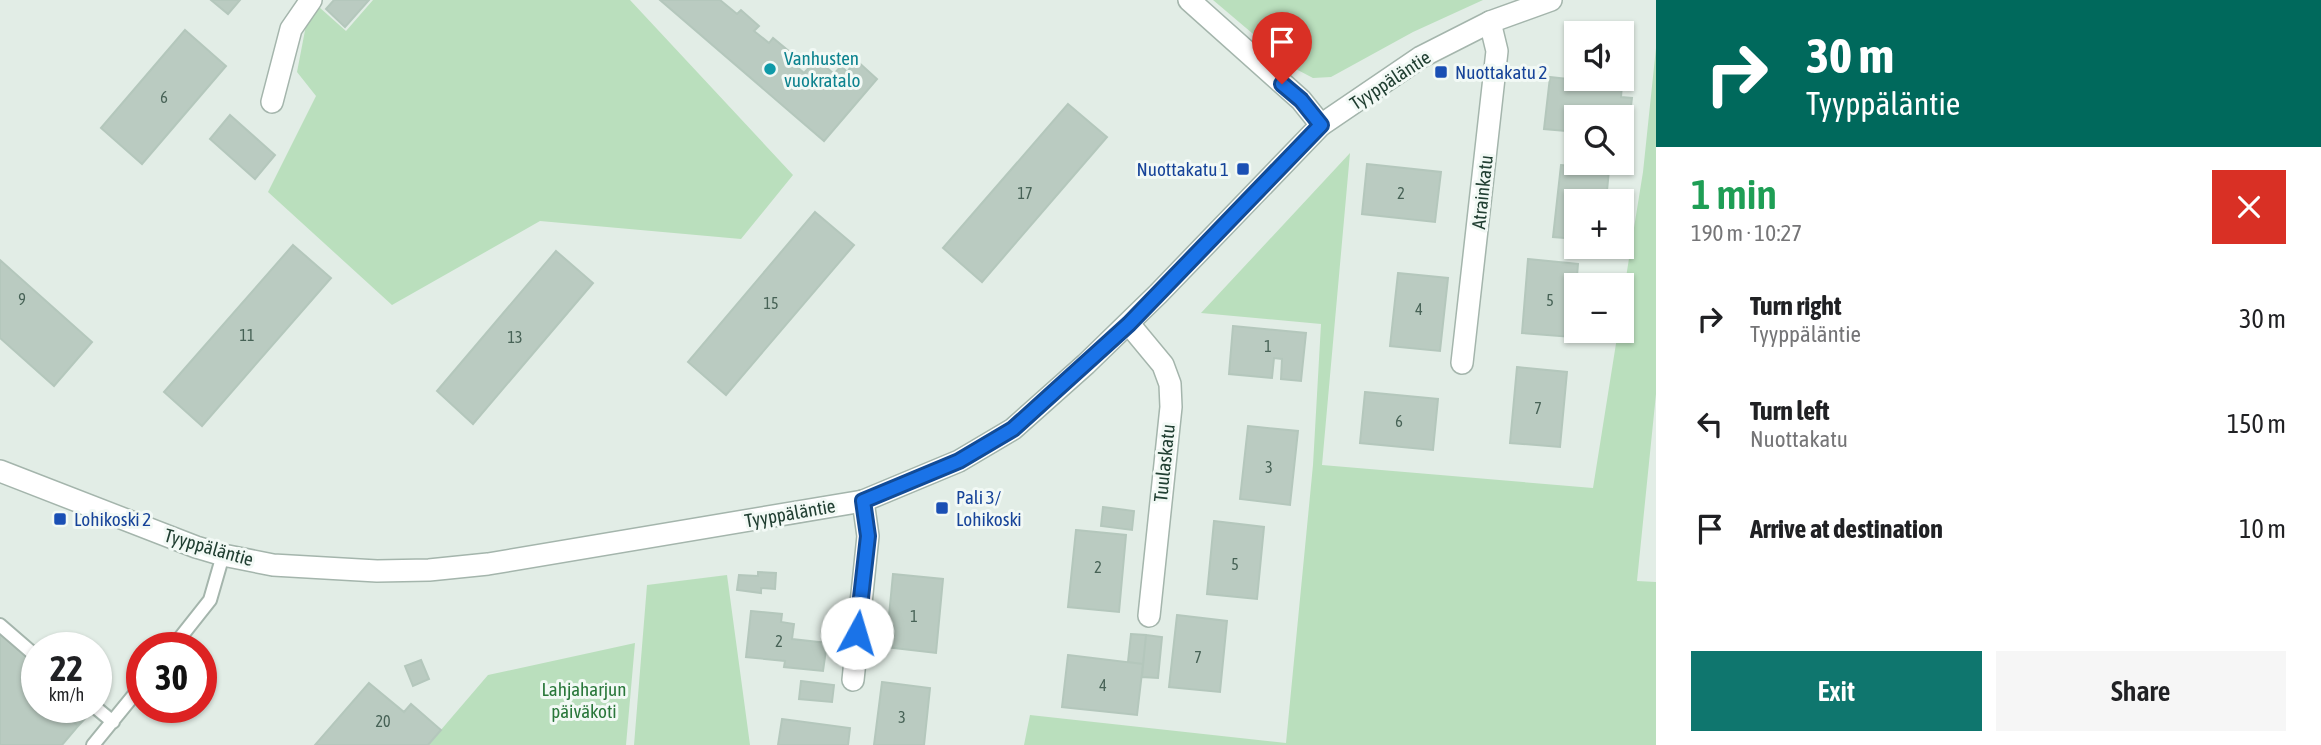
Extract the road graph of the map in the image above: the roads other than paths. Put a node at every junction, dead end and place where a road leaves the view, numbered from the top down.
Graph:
1 (311, 0) edge
2 (1189, 0) edge
3 (1551, 0) edge
4 (1490, 22) junction
5 (272, 102) dead end
6 (1321, 125) junction
7 (1129, 324) junction
8 (1462, 363) dead end
9 (0, 471) edge
10 (863, 501) junction
11 (223, 555) junction
12 (1149, 616) dead end
13 (0, 625) edge
14 (185, 632) edge
15 (21, 643) edge
16 (853, 680) dead end
17 (126, 705) edge
18 (113, 722) joint
19 (93, 745) edge

1 - 5 street
2 - 6 street
3 - 4 street, Tyyppäläntie
4 - 6 street, Tyyppäläntie
4 - 8 street, Atrainkatu
6 - 7 street, Tyyppäläntie
7 - 10 street, Tyyppäläntie
7 - 12 street, Tuulaskatu
9 - 11 street, Tyyppäläntie
10 - 11 street, Tyyppäläntie
10 - 16 street
11 - 14 lane
13 - 15 lane
17 - 18 lane
18 - 19 lane

